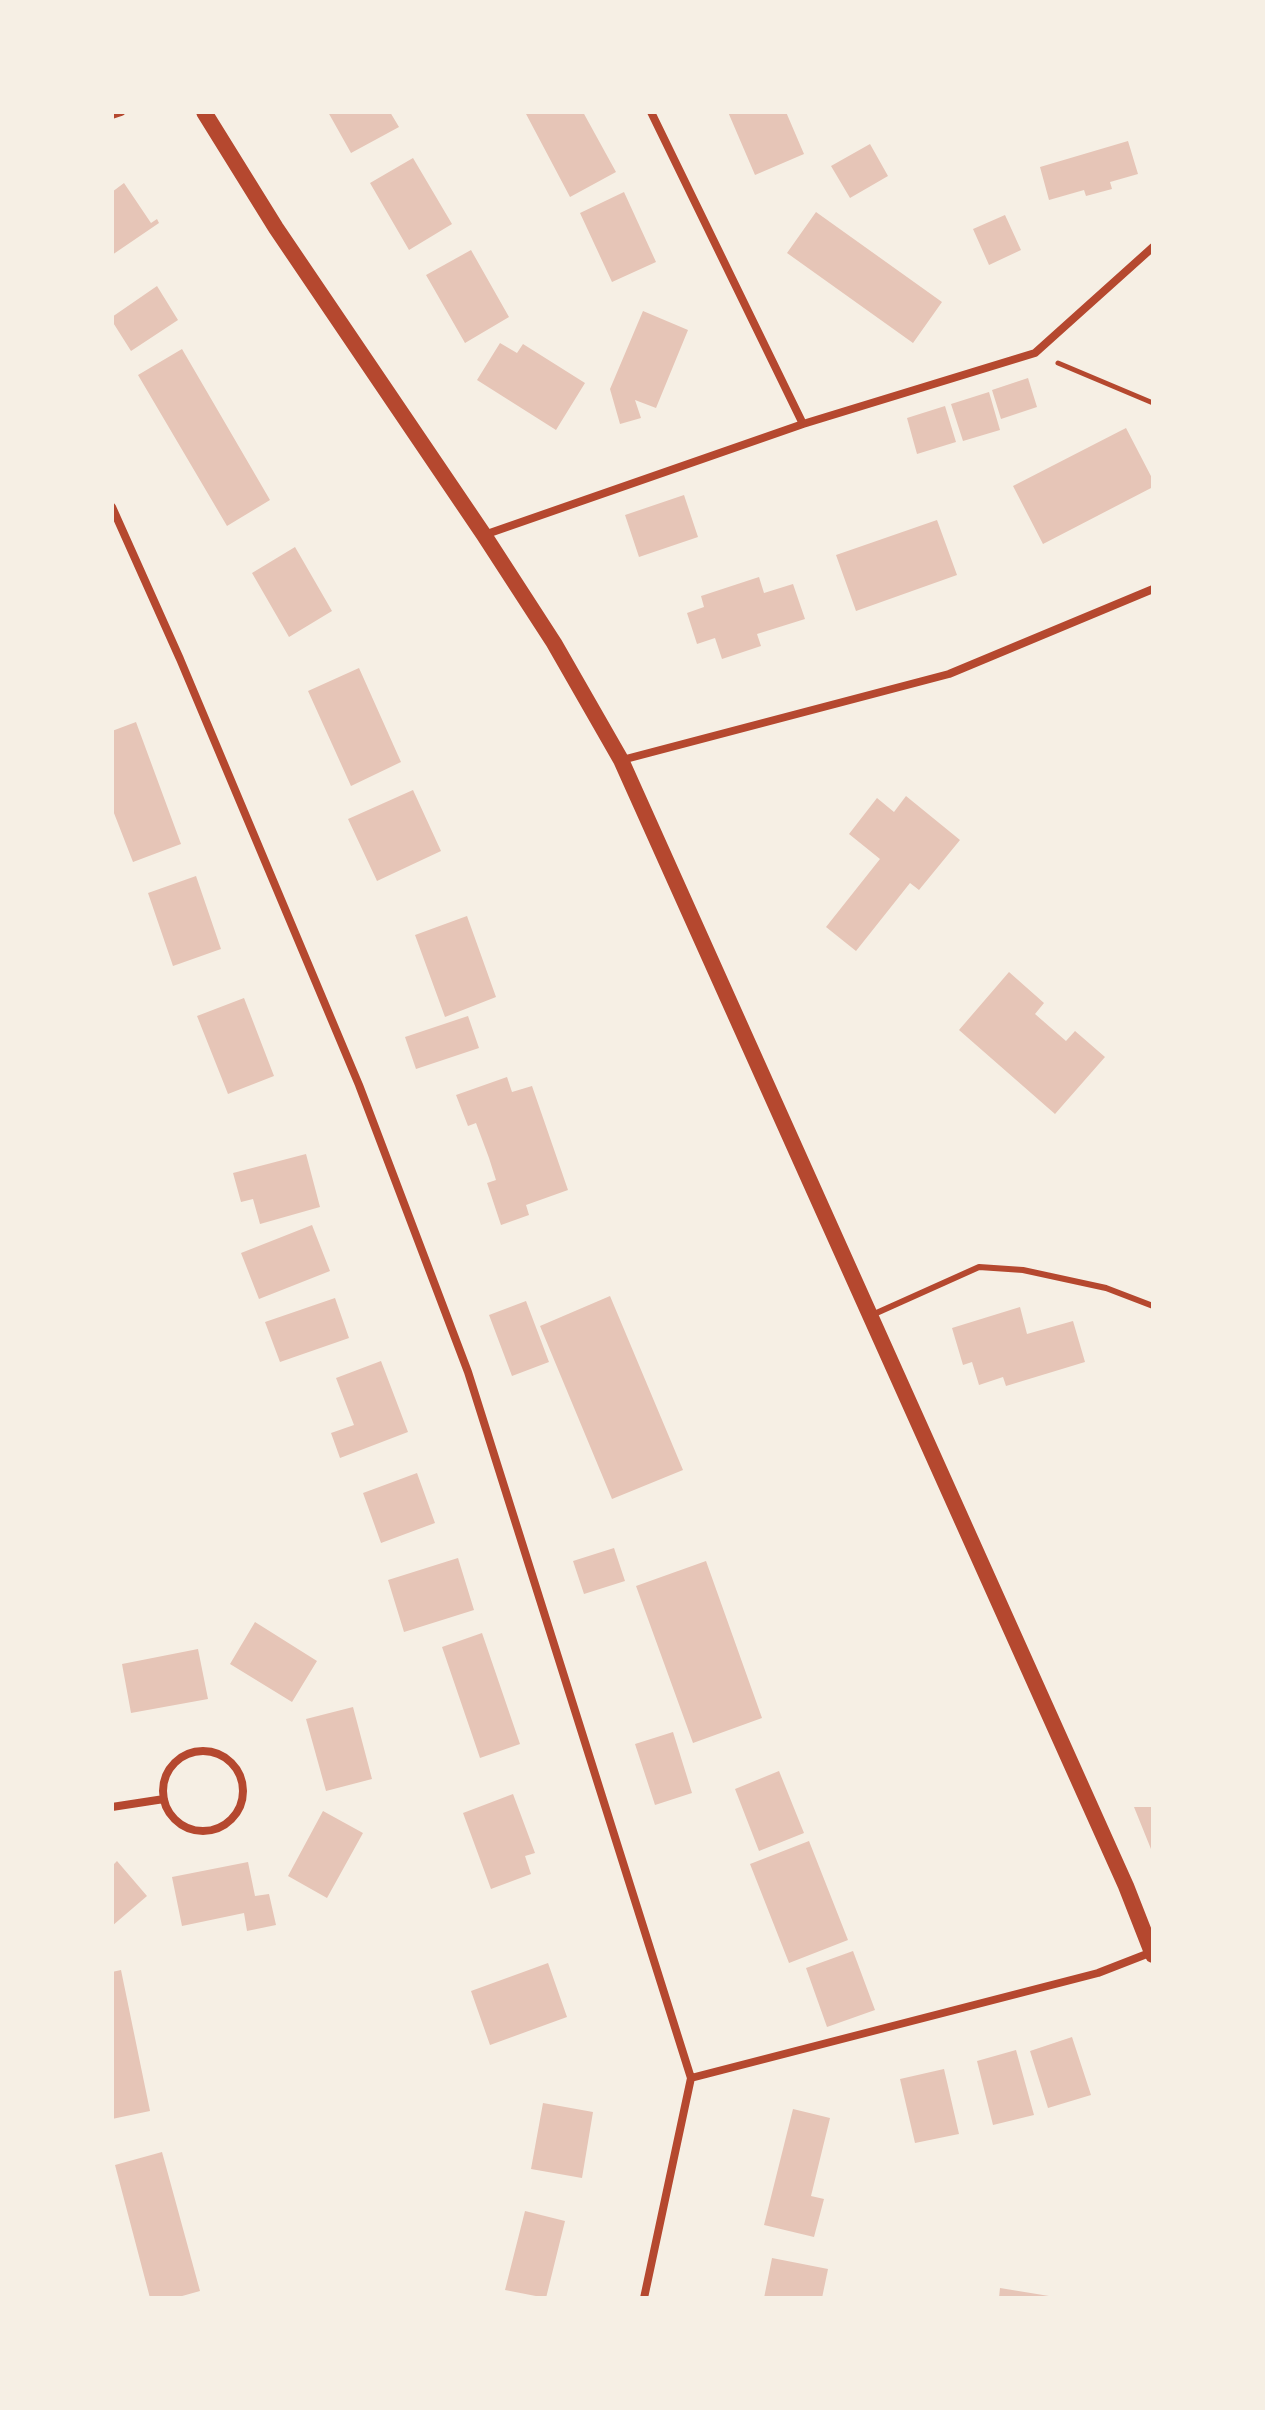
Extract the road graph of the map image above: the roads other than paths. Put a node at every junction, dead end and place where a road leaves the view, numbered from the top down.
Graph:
1 (121, 112) edge
2 (204, 112) edge
3 (651, 112) edge
4 (112, 115) edge
5 (1153, 247) edge
6 (803, 424) junction
7 (112, 507) edge
8 (484, 535) junction
9 (1153, 589) edge
10 (621, 760) junction
11 (1153, 1306) edge
12 (869, 1317) junction
13 (164, 1799) junction
14 (112, 1807) edge
15 (1152, 1953) edge
16 (691, 2078) junction
17 (644, 2298) edge

1 - 4 street
2 - 8 main road
3 - 6 street
5 - 6 street
6 - 8 street
7 - 16 street
8 - 10 main road
9 - 10 street
10 - 12 main road
11 - 12 lane
12 - 15 main road
13 - 13 street
13 - 14 street
15 - 16 street
16 - 17 street

